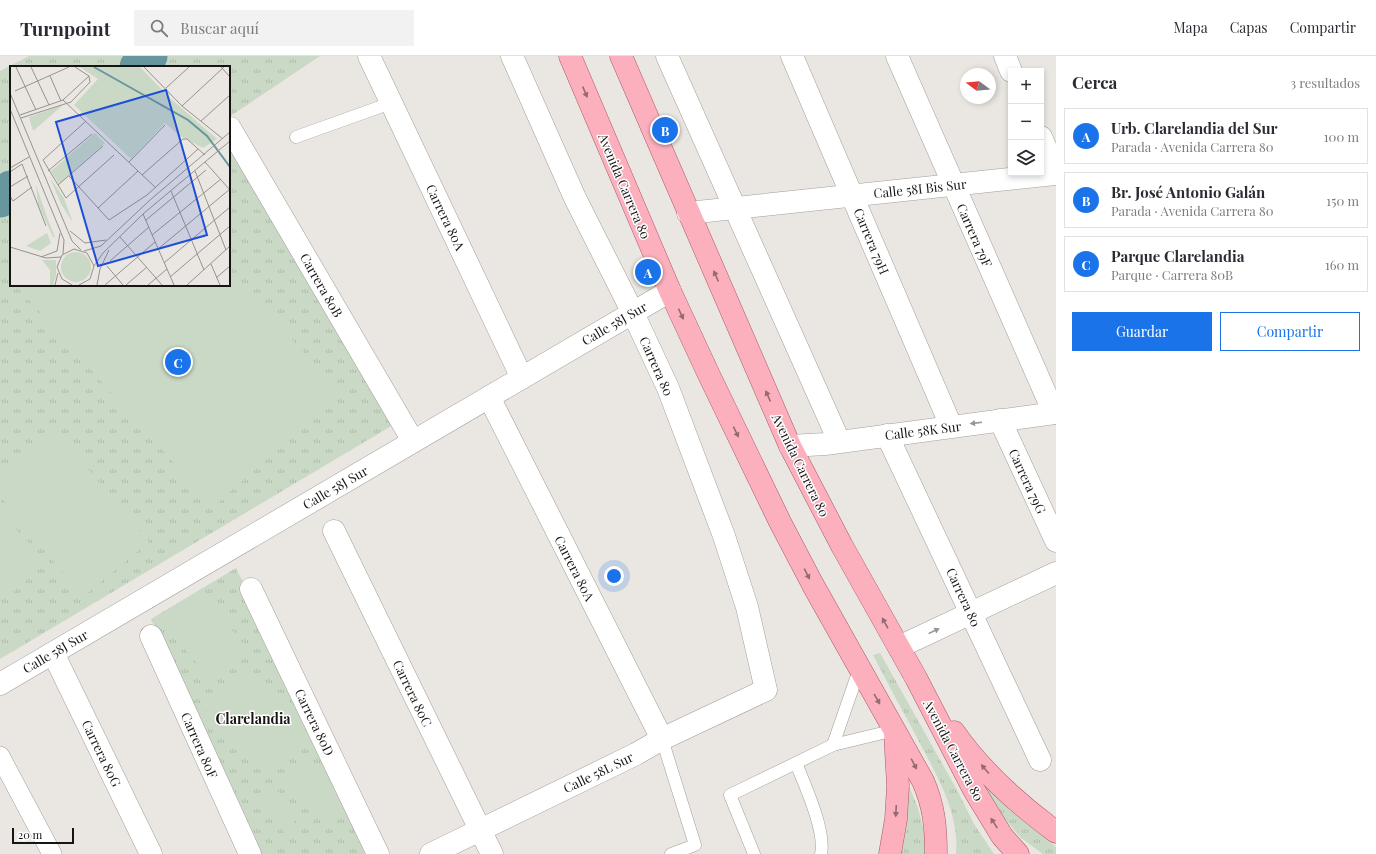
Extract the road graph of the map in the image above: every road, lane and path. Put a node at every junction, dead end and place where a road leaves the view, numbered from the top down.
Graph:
1 (369, 56) edge
2 (512, 56) edge
3 (570, 56) edge
4 (621, 56) edge
5 (667, 56) edge
6 (792, 56) edge
7 (897, 56) edge
8 (1005, 56) edge
9 (1010, 68) edge
10 (391, 102) junction
11 (230, 128) dead end
12 (296, 137) dead end
13 (1042, 140) edge
14 (1056, 172) edge
15 (954, 185) junction
16 (853, 196) junction
17 (735, 208) junction
18 (688, 213) junction
19 (670, 291) junction
20 (633, 313) junction
21 (522, 378) junction
22 (489, 397) junction
23 (1055, 413) edge
24 (1000, 420) junction
25 (952, 426) junction
26 (887, 435) junction
27 (839, 441) junction
28 (413, 442) junction
29 (790, 446) junction
30 (334, 531) dead end
31 (1056, 541) edge
32 (1056, 573) edge
33 (252, 589) dead end
34 (971, 613) junction
35 (151, 636) dead end
36 (899, 647) junction
37 (53, 652) junction
38 (860, 668) junction
39 (916, 678) junction
40 (0, 684) edge
41 (766, 690) joint
42 (895, 730) junction
43 (662, 739) junction
44 (833, 745) junction
45 (0, 756) edge
46 (1040, 760) dead end
47 (796, 763) junction
48 (480, 830) junction
49 (1056, 832) edge
50 (52, 854) edge
51 (151, 854) edge
52 (250, 854) edge
53 (378, 854) edge
54 (431, 854) edge
55 (492, 854) edge
56 (671, 854) edge
57 (754, 854) edge
58 (821, 854) edge
59 (890, 854) edge
60 (936, 854) edge
61 (1018, 854) edge

1 - 10 street, Carrera 80A
2 - 20 street, Carrera 80
3 -> 19 main road, Avenida Carrera 80
4 - 18 main road, Avenida Carrera 80
5 - 17 street
6 - 16 street, Carrera 79H
7 - 15 street, Carrera 79F
8 - 9 street
10 - 12 lane
10 - 21 street, Carrera 80A
11 - 28 street, Carrera 80B
13 - 14 street
14 - 15 street, Calle 58I Bis Sur
15 - 16 street, Calle 58I Bis Sur
15 - 23 street, Carrera 79F
16 - 17 street, Calle 58I Bis Sur
16 - 25 street, Carrera 79H
17 - 18 street, Calle 58I Bis Sur
17 - 27 street
29 -> 18 main road, Avenida Carrera 80
19 - 20 street, Calle 58J Sur
19 -> 38 main road, Avenida Carrera 80
20 - 21 street, Calle 58J Sur
20 - 41 street, Carrera 80
21 - 22 street, Calle 58J Sur
22 - 28 street, Calle 58J Sur
22 - 43 street, Carrera 80A
23 - 24 street, Calle 58K Sur
24 -> 25 street, Calle 58K Sur
24 - 31 street, Carrera 79G
25 - 26 street, Calle 58K Sur
26 - 27 street, Calle 58K Sur
26 - 34 street, Carrera 80
27 - 29 street, Calle 58K Sur
28 - 37 street, Calle 58J Sur
36 -> 29 main road, Avenida Carrera 80
30 - 48 street, Carrera 80C
32 - 34 street
33 - 53 street, Carrera 80D
36 -> 34 street
34 - 46 street, Carrera 80
35 - 52 street, Carrera 80F
36 - 39 main road, Avenida Carrera 80
37 - 40 street, Calle 58J Sur
37 - 51 street, Carrera 80G
38 -> 42 main road, Avenida Carrera 80
38 - 44 lane
49 -> 39 main road
61 -> 39 main road, Avenida Carrera 80
41 - 43 street, Calle 58L Sur
42 - 44 lane
42 -> 59 main road
42 -> 60 main road, Avenida Carrera 80
43 - 48 street, Calle 58L Sur
43 - 56 lane
44 - 47 lane
45 - 50 street
47 - 57 lane
47 - 58 lane
48 - 54 street, Calle 58L Sur
48 - 55 street, Carrera 80C

